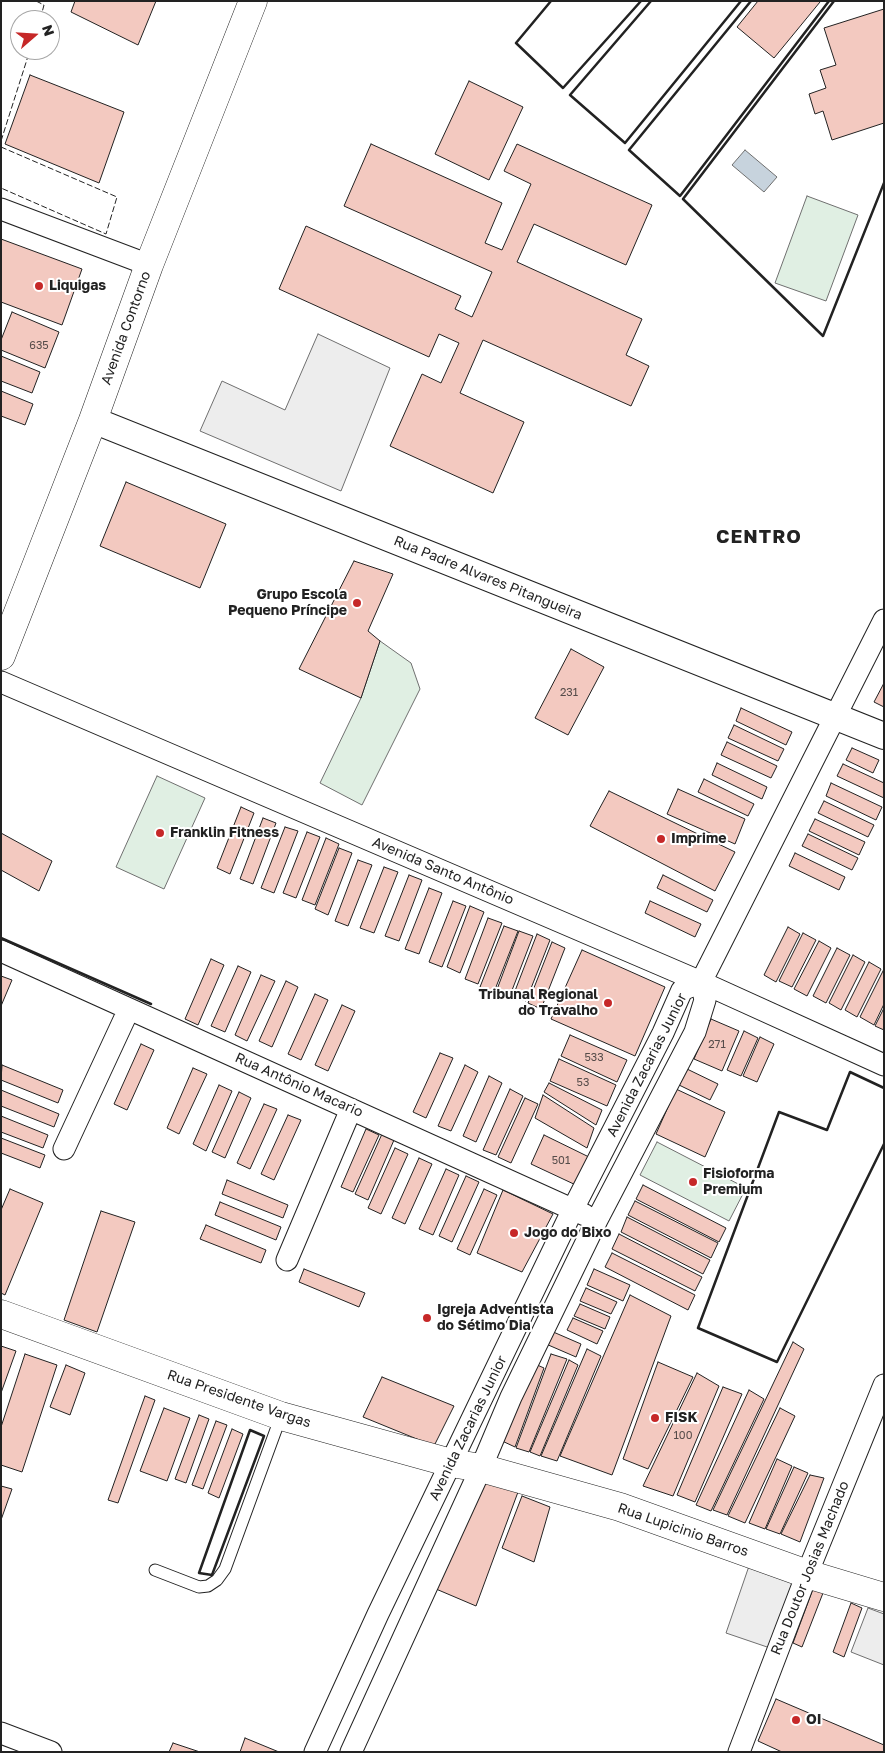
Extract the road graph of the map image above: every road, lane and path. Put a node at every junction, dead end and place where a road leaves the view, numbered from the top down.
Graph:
1 (253, 1) edge
2 (1, 209) edge
3 (149, 266) junction
4 (93, 420) junction
5 (884, 620) edge
6 (1, 656) edge
7 (1, 682) edge
8 (836, 717) junction
9 (884, 736) edge
10 (1, 951) edge
11 (701, 982) junction
12 (129, 1009) junction
13 (884, 1065) edge
14 (351, 1109) junction
15 (64, 1149) dead end
16 (573, 1209) junction
17 (597, 1220) junction
18 (287, 1260) dead end
19 (1, 1314) edge
20 (884, 1386) edge
21 (281, 1416) junction
22 (451, 1463) junction
23 (481, 1468) junction
24 (155, 1570) dead end
25 (806, 1574) junction
26 (884, 1597) edge
27 (1, 1733) edge
28 (50, 1752) edge
29 (315, 1752) edge
30 (351, 1752) edge
31 (739, 1752) edge

1 - 3 main road, Avenida Contorno
2 - 3 street
3 - 4 main road, Avenida Contorno
4 - 6 main road, Avenida Contorno
4 - 8 street, Rua Padre Alvares Pitangueira
5 - 8 street, Avenida Zacarias Junior
7 - 11 street, Avenida Santo Antônio
8 - 9 street, Rua Padre Alvares Pitangueira
8 - 11 street, Avenida Zacarias Junior
10 - 12 street, Rua Antônio Macario
11 - 13 street, Avenida Santo Antônio
11 - 16 street, Avenida Zacarias Junior
11 - 17 street, Avenida Zacarias Junior
12 - 14 street, Rua Antônio Macario
12 - 15 street
14 - 16 street, Rua Antônio Macario
14 - 18 street
16 - 17 street, Rua Antônio Macario
16 - 22 street, Avenida Zacarias Junior
17 - 23 street, Avenida Zacarias Junior
19 - 21 main road, Rua Presidente Vargas
20 - 25 street, Rua Doutor Josias Machado
21 - 22 main road, Rua Presidente Vargas
21 - 24 lane
22 - 23 main road, Rua Presidente Vargas
22 - 29 street, Avenida Zacarias Junior
23 - 25 main road, Rua Lupicinio Barros
23 - 30 street, Avenida Zacarias Junior
25 - 26 main road, Rua Lupicinio Barros
25 - 31 street, Rua Doutor Josias Machado
27 - 28 street

